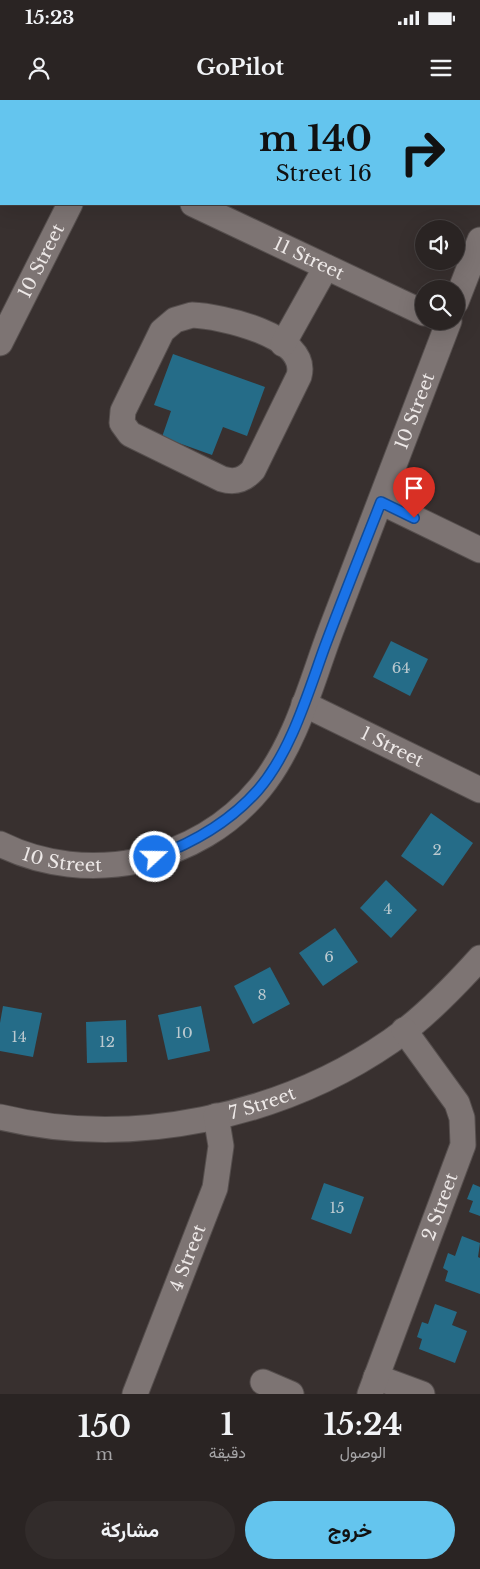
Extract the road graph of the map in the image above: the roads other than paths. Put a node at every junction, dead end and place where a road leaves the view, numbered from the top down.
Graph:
1 (69, 205) edge
2 (195, 205) edge
3 (480, 240) edge
4 (326, 267) junction
5 (464, 280) edge
6 (415, 309) edge
7 (444, 330) edge
8 (0, 343) edge
9 (283, 344) junction
10 (381, 502) junction
11 (480, 550) edge
12 (304, 704) junction
13 (480, 790) edge
14 (0, 844) edge
15 (480, 958) edge
16 (404, 1030) junction
17 (216, 1116) junction
18 (1, 1120) edge
19 (263, 1382) dead end
20 (373, 1386) edge
21 (135, 1394) edge
22 (291, 1394) edge
23 (422, 1394) edge

1 - 8 street, 10 Street
2 - 4 street, 11 Street
3 - 5 street, 10 Street
4 - 6 street, 11 Street
4 - 9 street
7 - 10 street, 10 Street
9 - 9 street
10 - 11 street
10 - 12 street, 10 Street
12 - 13 street, 1 Street
12 - 14 street, 10 Street
15 - 16 street, 7 Street
16 - 17 street, 7 Street
16 - 20 street, 2 Street
17 - 18 street, 7 Street
17 - 21 street, 4 Street
19 - 22 street
20 - 23 street

